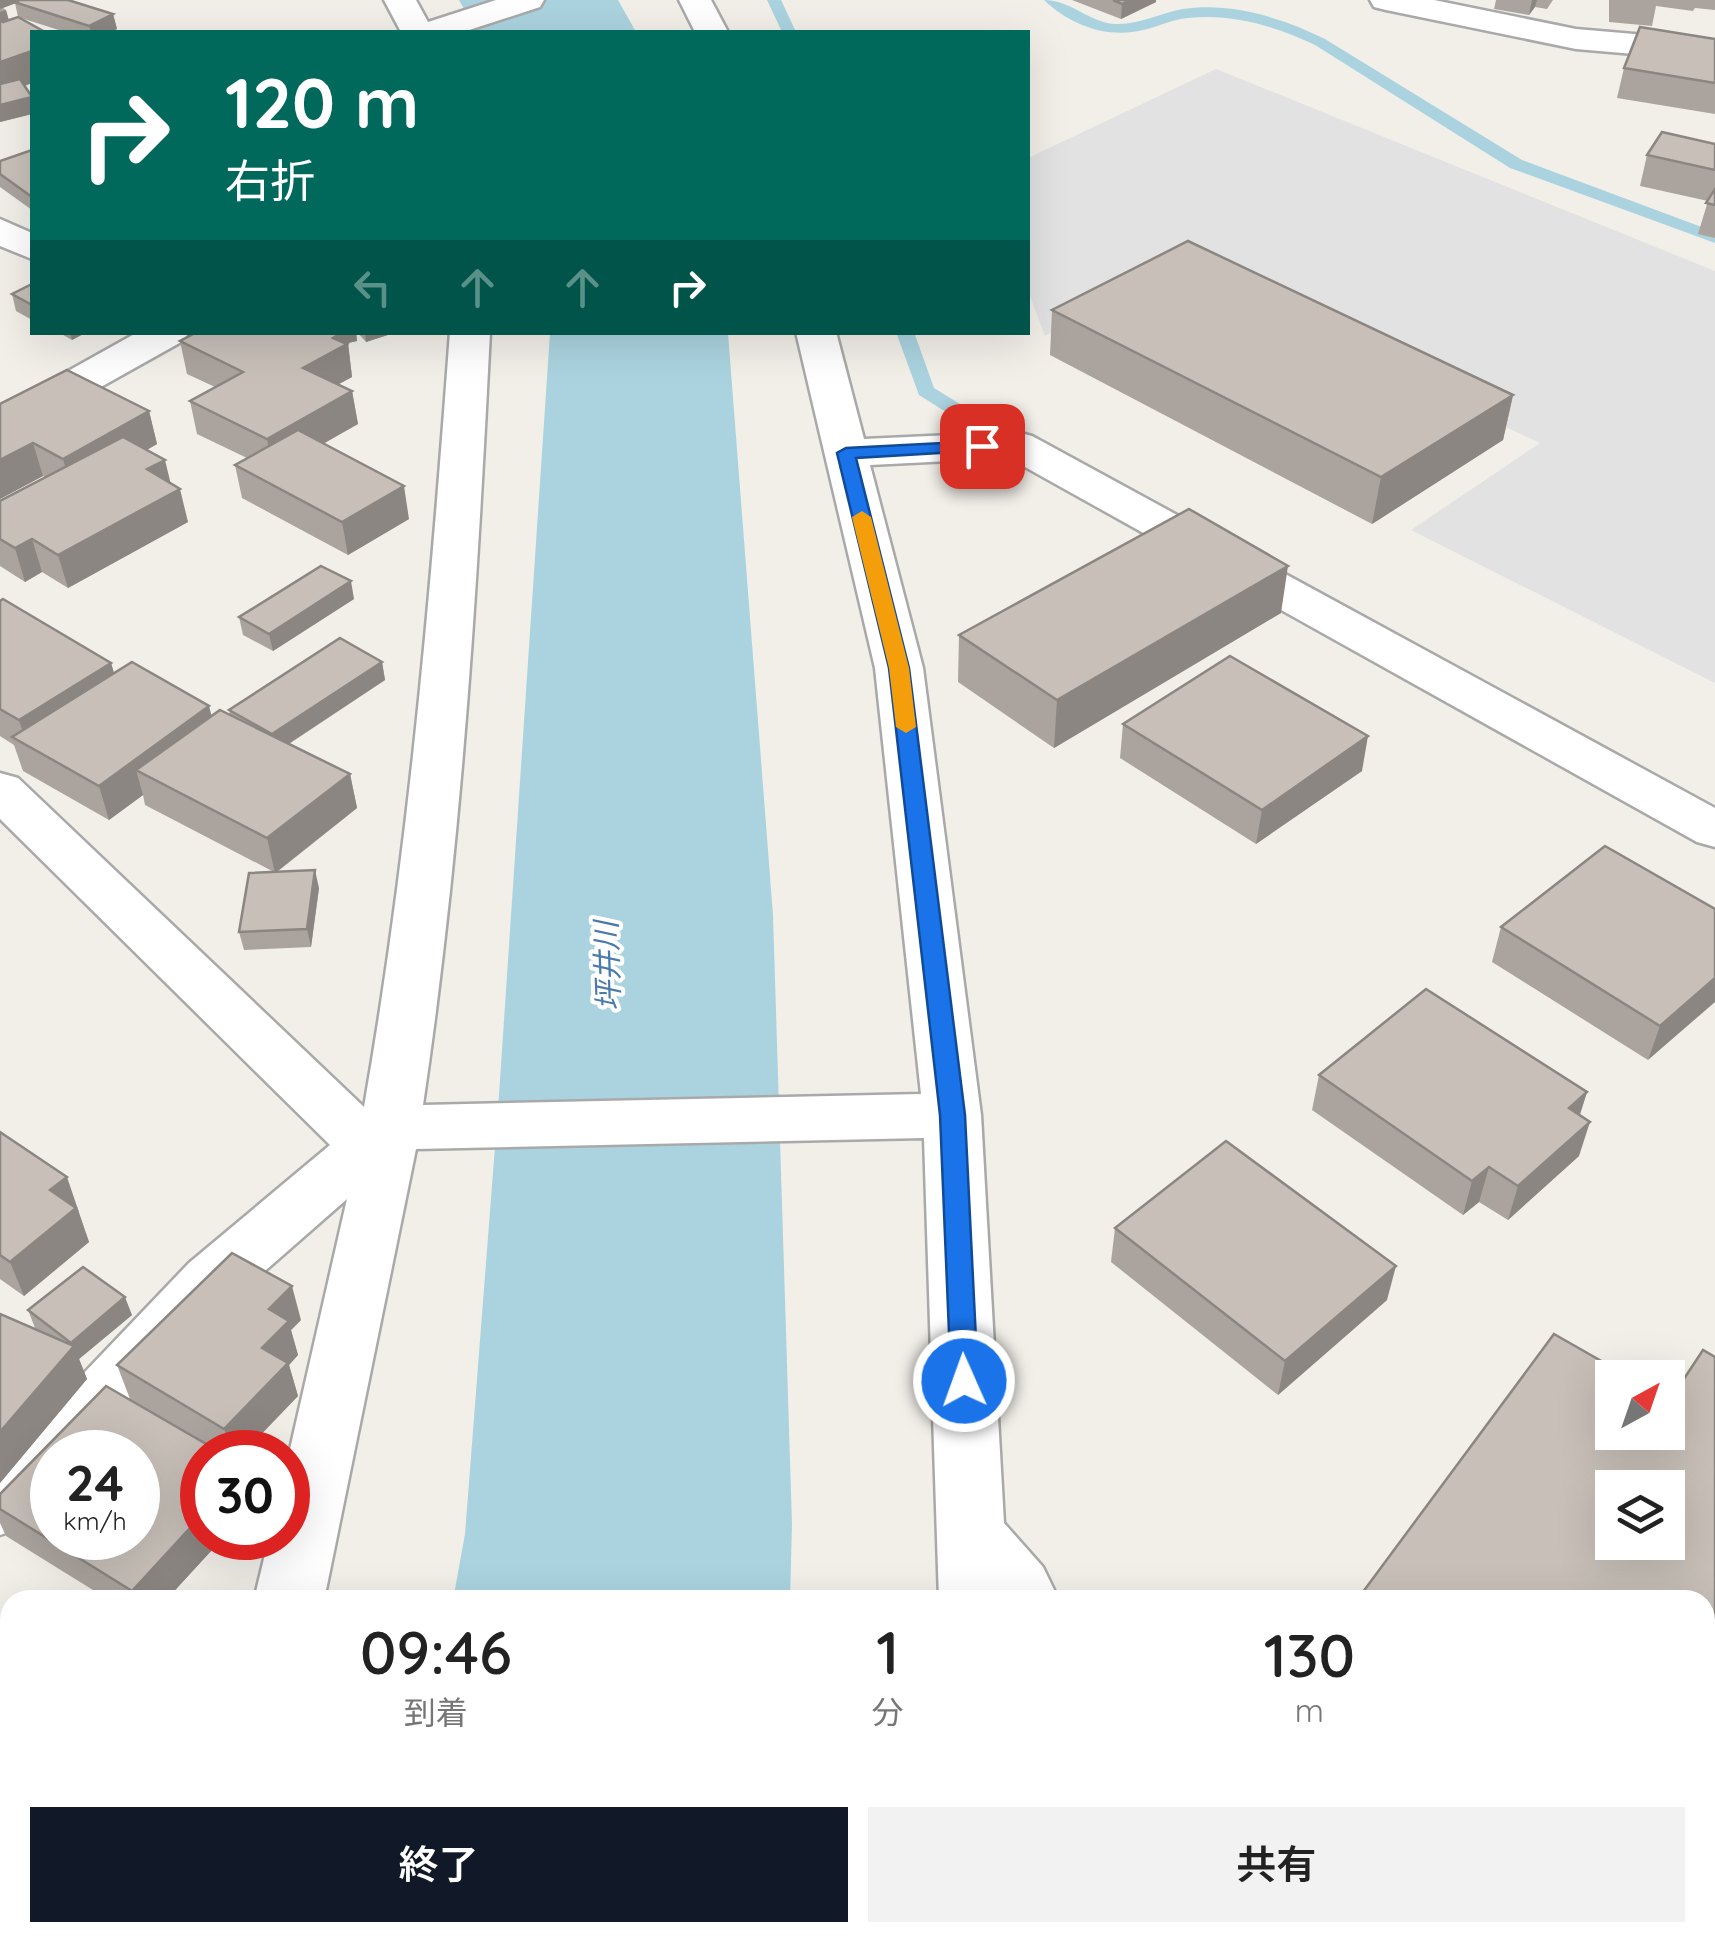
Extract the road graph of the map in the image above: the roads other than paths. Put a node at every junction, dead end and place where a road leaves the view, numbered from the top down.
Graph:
1 (400, 0) edge
2 (528, 0) edge
3 (695, 0) edge
4 (1386, 0) edge
5 (430, 30) edge
6 (434, 30) edge
7 (710, 30) edge
8 (1715, 51) edge
9 (0, 230) edge
10 (30, 247) edge
11 (164, 335) edge
12 (470, 335) edge
13 (817, 335) edge
14 (0, 426) edge
15 (846, 453) junction
16 (0, 790) edge
17 (1715, 830) edge
18 (933, 1115) junction
19 (401, 1133) junction
20 (0, 1506) edge
21 (971, 1534) junction
22 (291, 1590) edge
23 (974, 1590) edge
24 (1019, 1590) edge

1 - 5 street
2 - 6 street
3 - 7 street
4 - 8 street
9 - 10 street
11 - 14 street
12 - 19 street
13 - 15 street
15 - 17 street
15 - 18 street
16 - 19 street
18 - 19 street
18 - 21 street
19 - 20 street
19 - 22 street
21 - 23 street
21 - 24 street

